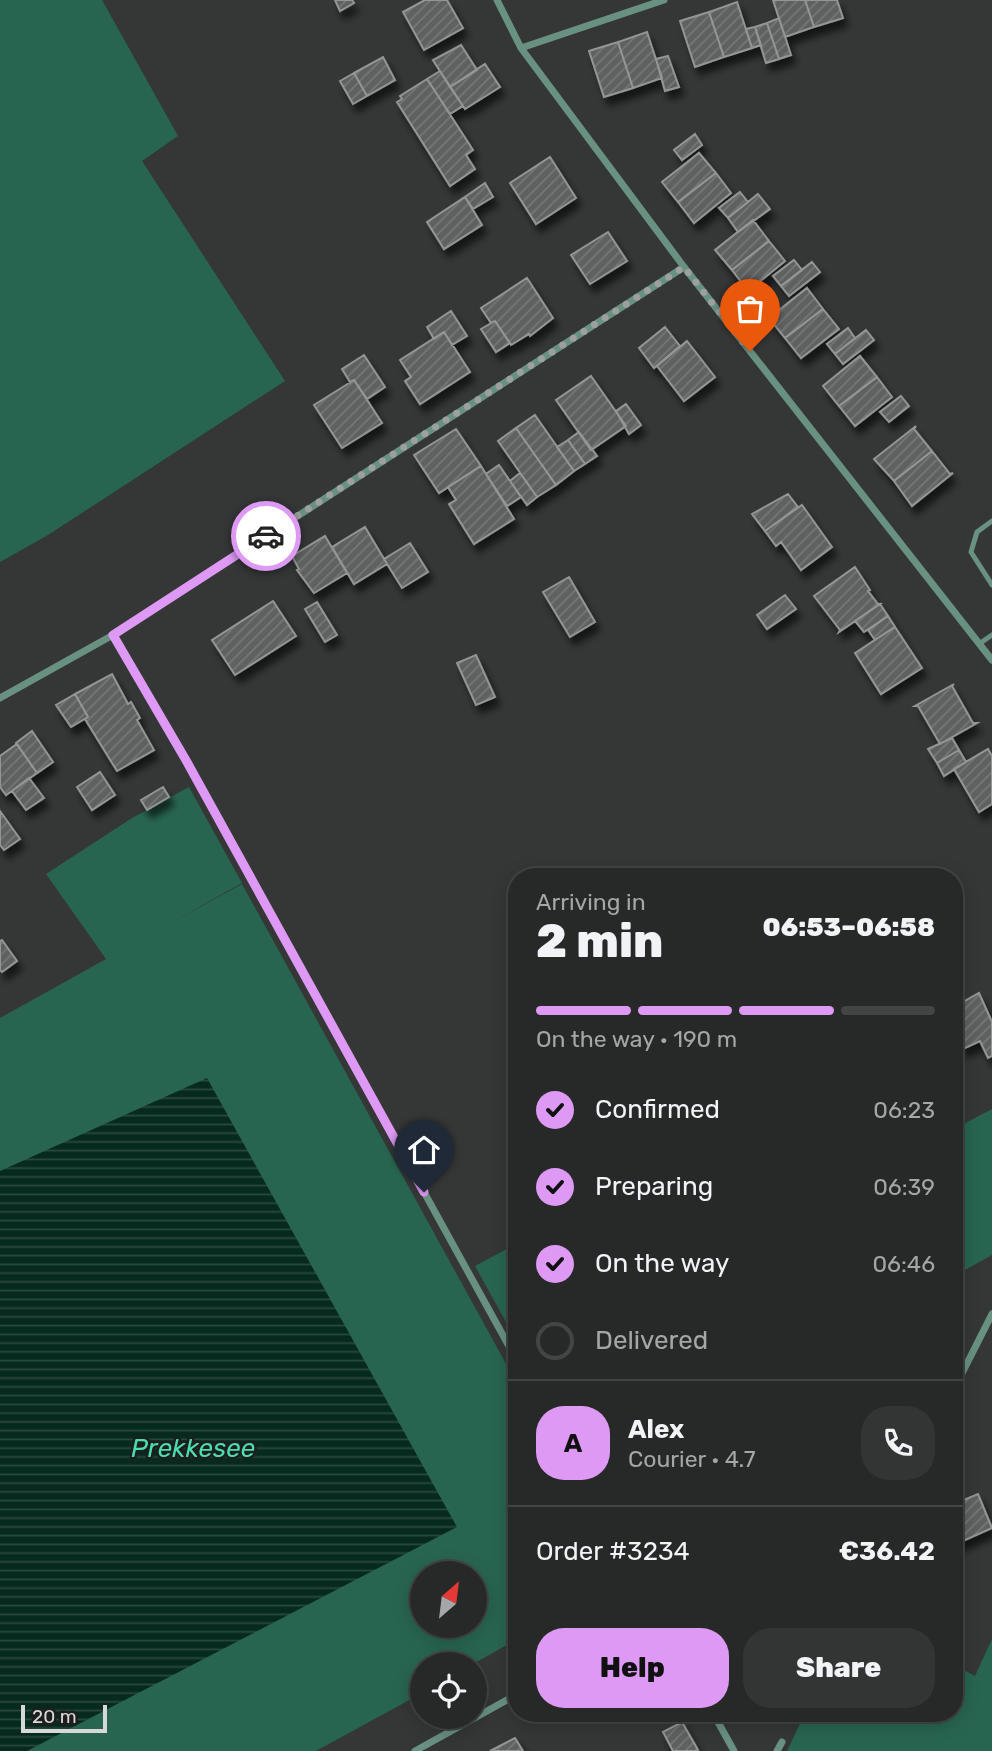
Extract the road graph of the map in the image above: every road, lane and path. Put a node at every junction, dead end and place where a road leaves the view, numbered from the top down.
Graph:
1 (497, 0) edge
2 (664, 0) edge
3 (521, 48) junction
4 (684, 267) junction
5 (992, 521) edge
6 (992, 585) edge
7 (113, 635) junction
8 (992, 635) edge
9 (979, 644) junction
10 (992, 660) edge
11 (0, 698) edge
12 (992, 1314) edge
13 (508, 1345) edge
14 (963, 1371) edge
15 (508, 1699) edge
16 (718, 1722) edge
17 (782, 1742) dead end
18 (415, 1751) edge
19 (734, 1751) edge
20 (777, 1751) edge

1 - 3 street
2 - 3 street
3 - 4 street
4 - 7 street
4 - 9 street
5 - 6 lane
7 - 11 street
7 - 13 street
8 - 9 lane
9 - 10 street
12 - 14 street
15 - 18 street
16 - 19 street
17 - 20 street

